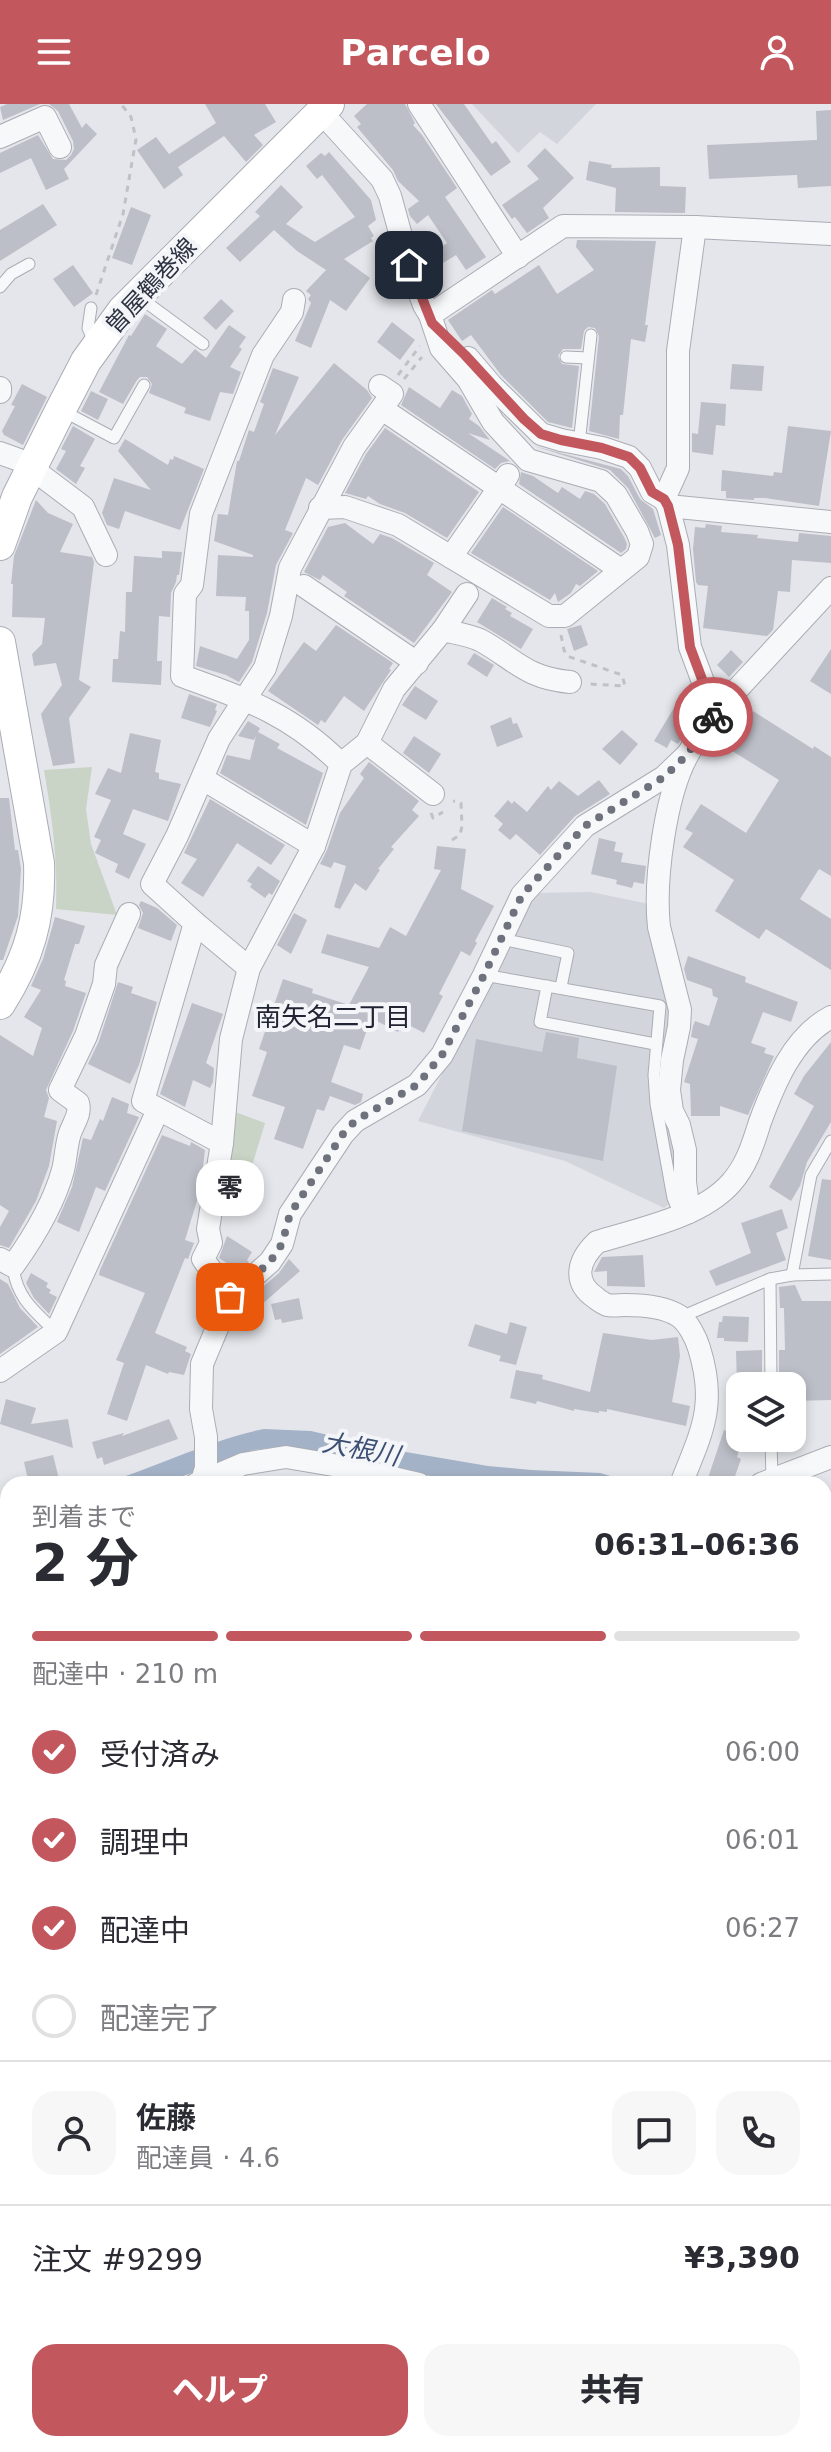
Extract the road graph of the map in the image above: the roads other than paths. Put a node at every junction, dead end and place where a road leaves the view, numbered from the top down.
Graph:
1 (419, 104) edge
2 (324, 109) edge
3 (0, 137) edge
4 (60, 147) dead end
5 (695, 227) junction
6 (831, 234) edge
7 (518, 257) junction
8 (29, 264) dead end
9 (0, 287) edge
10 (137, 295) junction
11 (294, 300) dead end
12 (91, 308) road end
13 (431, 332) junction
14 (591, 335) dead end
15 (203, 344) dead end
16 (96, 346) junction
17 (566, 357) dead end
18 (588, 358) junction
19 (144, 385) dead end
20 (61, 409) junction
21 (579, 444) junction
22 (0, 453) edge
23 (31, 469) junction
24 (504, 482) junction
25 (666, 503) junction
26 (320, 508) junction
27 (831, 522) edge
28 (0, 545) edge
29 (106, 555) dead end
30 (451, 557) junction
31 (621, 570) junction
32 (304, 586) dead end
33 (831, 588) edge
34 (467, 594) dead end
35 (443, 630) junction
36 (0, 642) edge
37 (417, 663) junction
38 (570, 682) road end
39 (246, 699) junction
40 (715, 714) junction
41 (9, 743) edge
42 (367, 743) junction
43 (686, 756) junction
44 (341, 764) junction
45 (203, 779) junction
46 (433, 794) road end
47 (314, 846) junction
48 (129, 914) dead end
49 (195, 923) junction
50 (501, 939) junction
51 (249, 968) junction
52 (484, 975) junction
53 (547, 986) junction
54 (561, 987) junction
55 (0, 1004) edge
56 (831, 1017) edge
57 (655, 1044) junction
58 (158, 1110) junction
59 (831, 1141) edge
60 (222, 1143) junction
61 (685, 1214) junction
62 (7, 1262) edge
63 (831, 1274) edge
64 (792, 1275) junction
65 (770, 1279) junction
66 (230, 1297) junction
67 (681, 1317) junction
68 (56, 1332) junction
69 (0, 1371) edge
70 (771, 1372) edge
71 (769, 1452) edge
72 (831, 1457) edge
73 (201, 1476) edge
74 (212, 1476) edge
75 (384, 1476) edge
76 (684, 1476) edge
77 (767, 1476) edge
78 (782, 1476) edge

1 - 7 street
2 - 10 main road, 曽屋鶴巻線
2 - 13 street
3 - 4 street
5 - 6 street
5 - 7 street
5 - 25 street
7 - 13 street
8 - 9 lane
10 - 15 lane
10 - 16 main road, 曽屋鶴巻線
11 - 39 street
12 - 16 lane
13 - 21 street
13 - 31 street
14 - 18 lane
16 - 20 main road, 曽屋鶴巻線
17 - 18 lane
18 - 21 lane
19 - 20 lane
20 - 23 main road, 曽屋鶴巻線
21 - 25 street
22 - 23 street
23 - 28 main road, 曽屋鶴巻線
23 - 29 street
24 - 26 street
24 - 30 street
24 - 31 street
25 - 27 street
25 - 40 street
26 - 30 street
26 - 39 street
30 - 31 street
32 - 37 street
33 - 40 street
34 - 35 street
35 - 37 street
35 - 38 street
36 - 41 main road
37 - 42 street
39 - 44 street
39 - 45 street
40 - 43 street
41 - 55 main road
42 - 44 street
42 - 46 street
43 - 50 street
43 - 61 street
44 - 47 street
45 - 47 street
45 - 49 street
47 - 51 street
48 - 62 street
49 - 51 street
49 - 58 street
50 - 52 street
50 - 54 lane
51 - 60 street
52 - 53 lane
52 - 66 street
53 - 54 lane
53 - 57 lane
54 - 57 lane
56 - 61 street
57 - 61 lane
58 - 60 street
58 - 68 street
59 - 64 lane
60 - 66 street
61 - 67 street
62 - 68 lane
63 - 64 lane
64 - 65 lane
65 - 67 lane
65 - 70 lane
66 - 73 street
67 - 76 street
68 - 69 street
71 - 77 lane
72 - 78 street
74 - 75 street

